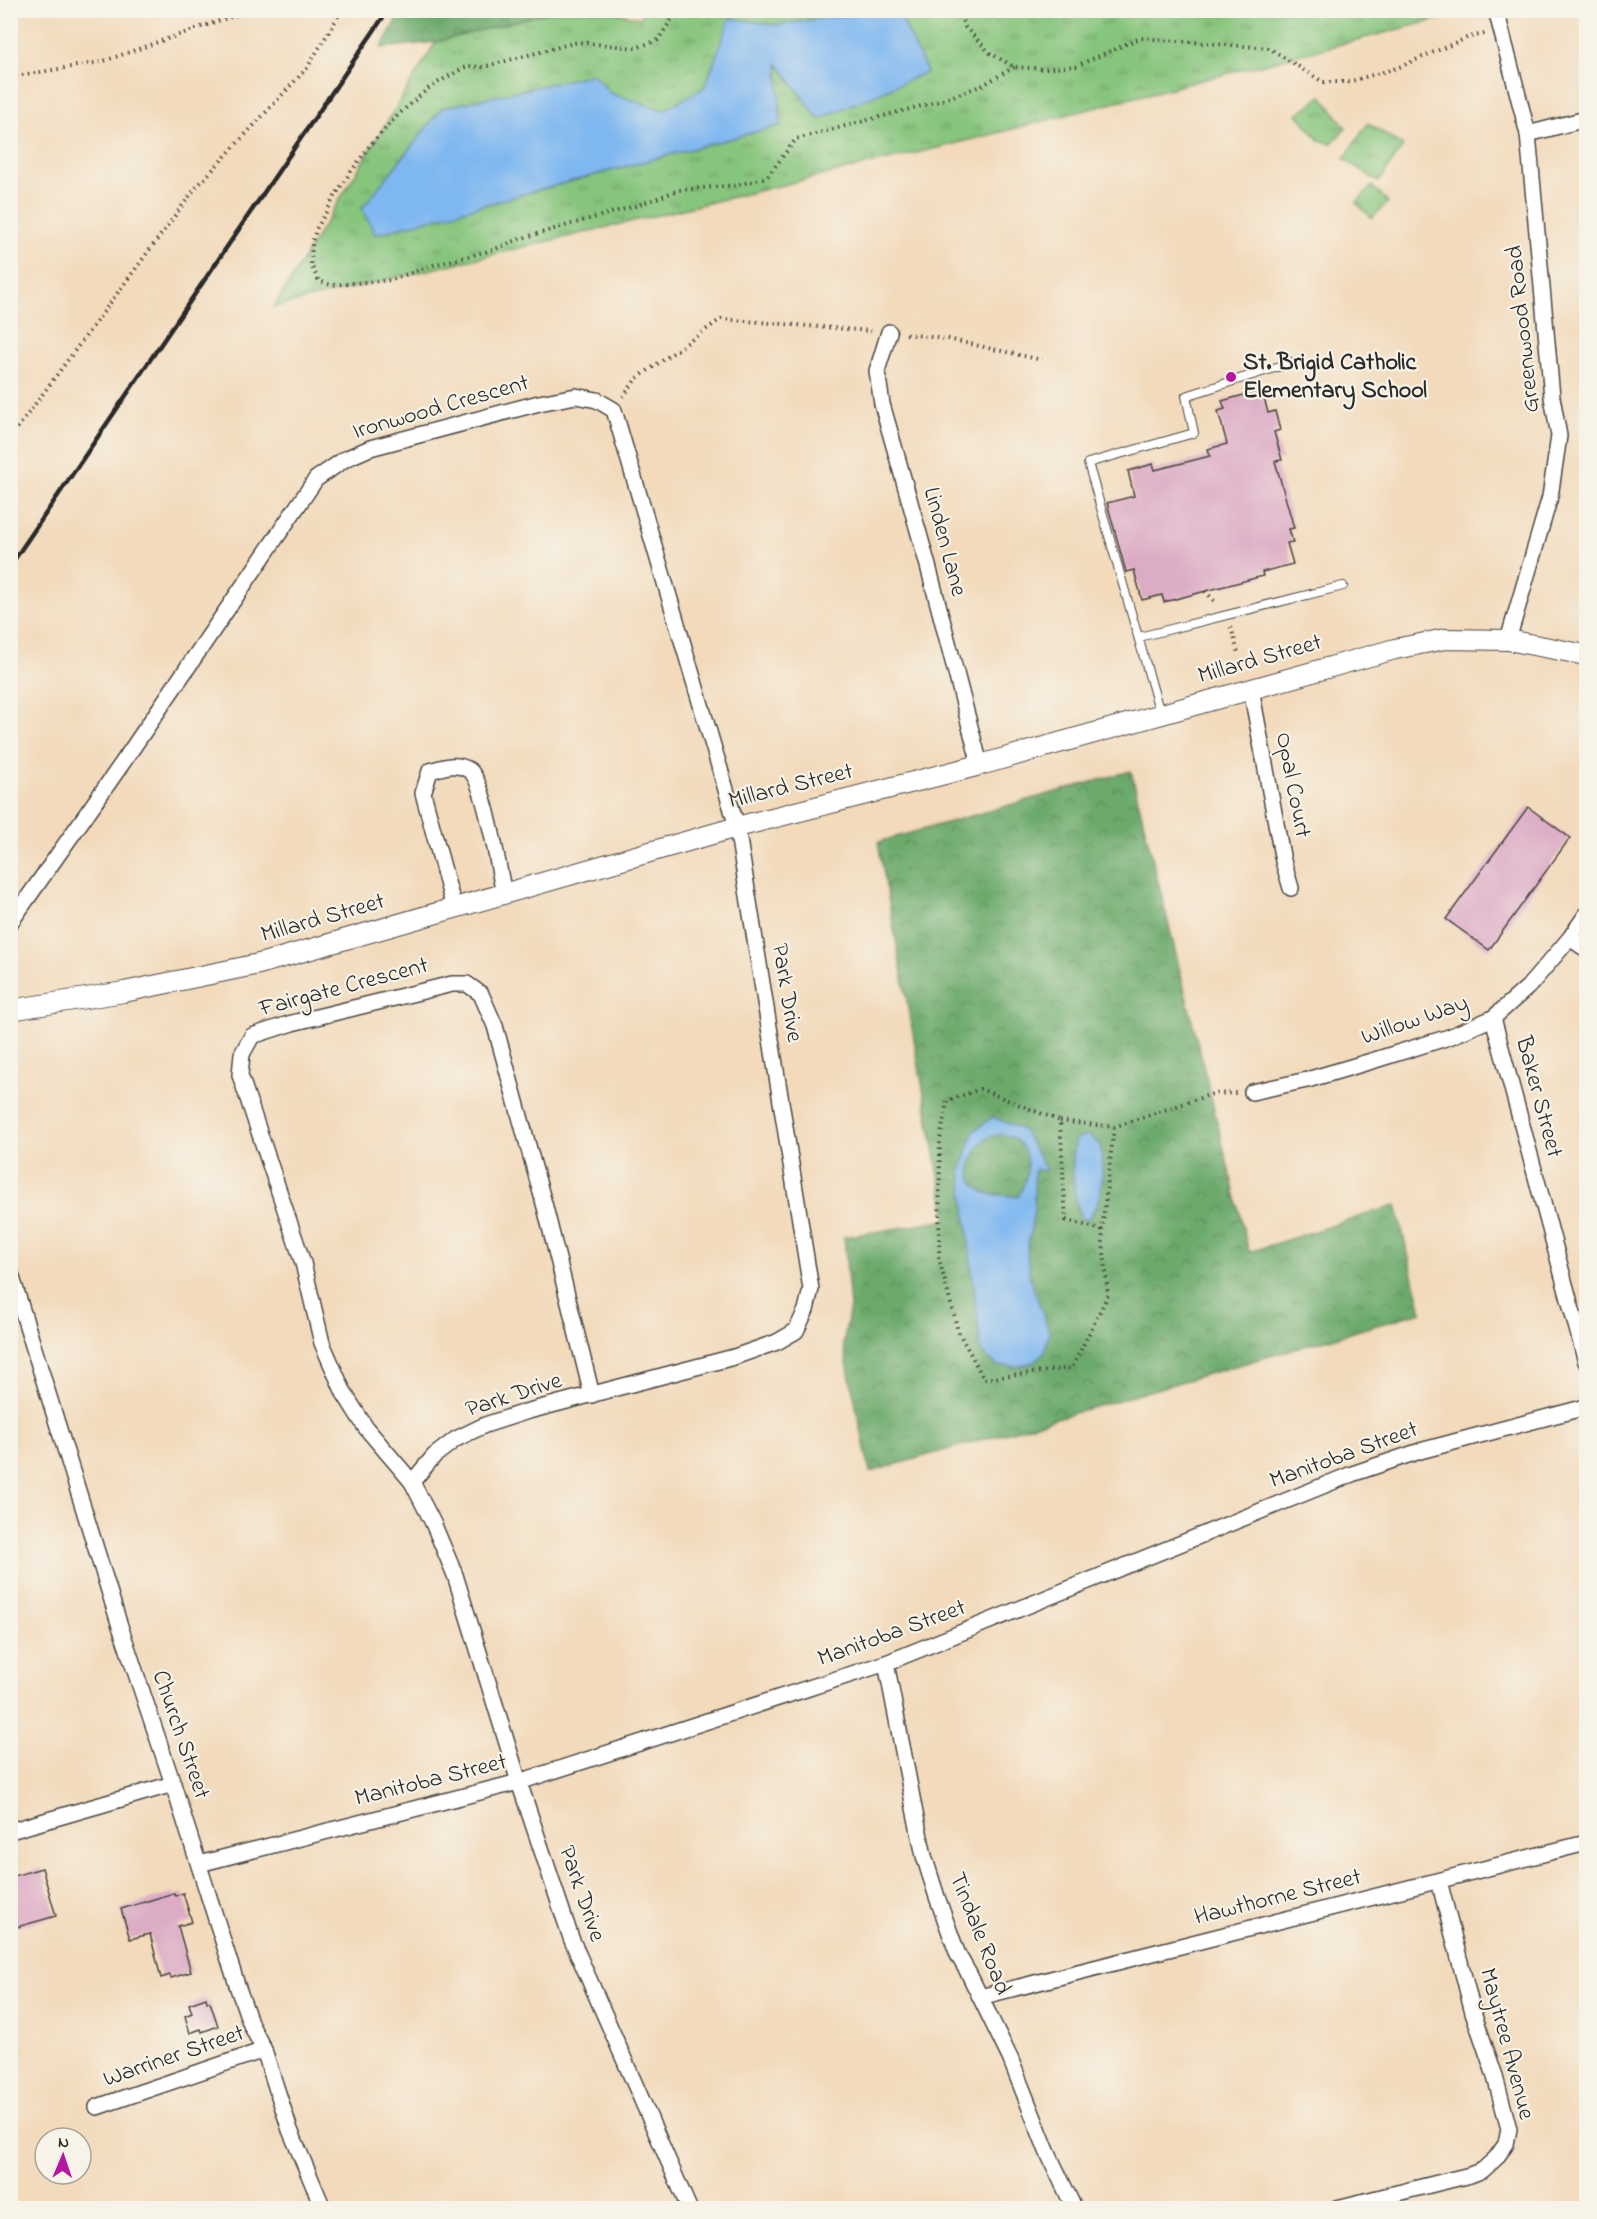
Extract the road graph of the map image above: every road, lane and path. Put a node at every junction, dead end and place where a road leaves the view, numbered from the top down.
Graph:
1 (250, 10) edge
2 (342, 10) edge
3 (678, 10) edge
4 (958, 10) edge
5 (1496, 10) edge
6 (1501, 31) junction
7 (1014, 67) junction
8 (10, 76) edge
9 (1587, 119) edge
10 (1528, 134) junction
11 (889, 332) junction
12 (1042, 360) dead end
13 (1293, 362) dead end
14 (614, 410) junction
15 (10, 438) edge
16 (1343, 586) dead end
17 (1139, 637) junction
18 (1508, 640) junction
19 (1587, 655) edge
20 (1251, 689) junction
21 (1161, 714) junction
22 (980, 765) junction
23 (736, 827) junction
24 (1291, 888) dead end
25 (504, 894) junction
26 (454, 908) junction
27 (1587, 915) edge
28 (10, 923) edge
29 (1570, 938) junction
30 (1587, 949) edge
31 (10, 1010) edge
32 (1493, 1018) junction
33 (1252, 1092) joint
34 (1060, 1121) junction
35 (1114, 1127) junction
36 (1102, 1230) junction
37 (10, 1271) edge
38 (1587, 1362) edge
39 (592, 1395) junction
40 (1587, 1407) edge
41 (412, 1482) junction
42 (886, 1663) junction
43 (519, 1782) junction
44 (173, 1784) junction
45 (10, 1831) edge
46 (1587, 1843) edge
47 (199, 1864) junction
48 (1439, 1881) junction
49 (980, 1997) junction
50 (264, 2050) junction
51 (97, 2107) dead end
52 (323, 2208) edge
53 (689, 2208) edge
54 (1074, 2208) edge
55 (1337, 2208) edge

1 - 8 path
2 - 15 path
3 - 7 path
4 - 7 path
5 - 6 street, Greenwood Road
6 - 7 path
6 - 10 street, Greenwood Road
9 - 10 street
10 - 18 street, Greenwood Road
11 - 12 path
11 - 14 path
11 - 22 street, Linden Lane
13 - 17 lane
14 - 23 street
14 - 28 street, Ironwood Crescent
16 - 17 lane
17 - 21 lane
18 - 19 street, Millard Street
18 - 20 street, Millard Street
20 - 21 street, Millard Street
20 - 24 street, Opal Court
21 - 22 street, Millard Street
22 - 23 street, Millard Street
23 - 25 street, Millard Street
23 - 39 street, Park Drive
25 - 26 street, Millard Street
25 - 26 street
26 - 31 street, Millard Street
27 - 29 street, Willow Way
29 - 30 street
29 - 32 street, Willow Way
32 - 33 street, Willow Way
32 - 38 street, Baker Street
33 - 35 path
34 - 35 path
34 - 36 path
34 - 36 path
35 - 36 path
37 - 44 street, Church Street
39 - 41 street, Park Drive
39 - 41 street, Fairgate Crescent
40 - 42 street, Manitoba Street
41 - 43 street, Park Drive
42 - 43 street, Manitoba Street
42 - 49 street, Tindale Road
43 - 47 street, Manitoba Street
43 - 53 street, Park Drive
44 - 45 street
44 - 47 street, Church Street
46 - 48 street, Hawthorne Street
47 - 50 street, Church Street
48 - 49 street, Hawthorne Street
48 - 55 street, Maytree Avenue
49 - 54 street, Tindale Road
50 - 51 street, Warriner Street
50 - 52 street, Church Street

